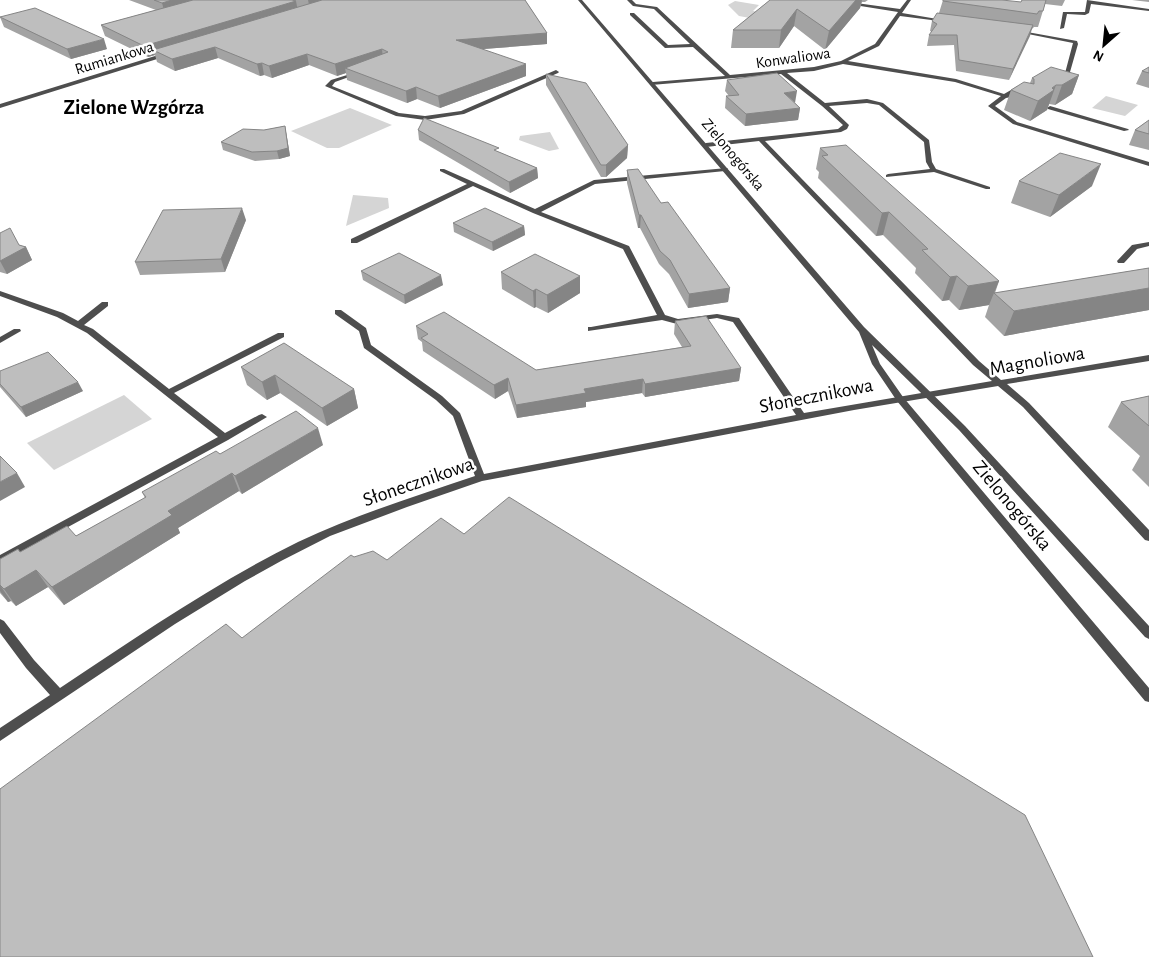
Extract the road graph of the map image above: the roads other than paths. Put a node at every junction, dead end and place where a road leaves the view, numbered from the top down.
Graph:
1 (580, 0) edge
2 (629, 0) edge
3 (825, 0) edge
4 (909, 0) edge
5 (1089, 1) edge
6 (1149, 10) edge
7 (900, 12) junction
8 (632, 14) dead end
9 (954, 22) edge
10 (1062, 28) dead end
11 (1011, 30) edge
12 (694, 45) junction
13 (178, 51) edge
14 (843, 62) junction
15 (362, 71) edge
16 (556, 72) dead end
17 (782, 72) junction
18 (729, 77) junction
19 (1053, 80) edge
20 (653, 84) junction
21 (1024, 84) edge
22 (1005, 96) junction
23 (1015, 98) dead end
24 (824, 105) junction
25 (0, 106) edge
26 (1050, 108) edge
27 (1126, 130) dead end
28 (760, 139) junction
29 (706, 145) junction
30 (1149, 164) edge
31 (724, 169) junction
32 (442, 170) dead end
33 (934, 170) junction
34 (888, 176) dead end
35 (472, 184) junction
36 (988, 188) dead end
37 (535, 212) junction
38 (354, 241) dead end
39 (1149, 244) edge
40 (1121, 261) dead end
41 (1, 293) edge
42 (105, 304) dead end
43 (338, 312) dead end
44 (662, 317) junction
45 (79, 325) junction
46 (591, 329) dead end
47 (862, 329) junction
48 (17, 331) dead end
49 (281, 335) dead end
50 (0, 340) edge
51 (1149, 358) edge
52 (1000, 384) junction
53 (170, 392) junction
54 (930, 395) junction
55 (900, 399) junction
56 (262, 417) dead end
57 (802, 417) junction
58 (225, 438) junction
59 (481, 478) junction
60 (1149, 537) edge
61 (0, 560) edge
62 (0, 624) edge
63 (1149, 634) edge
64 (59, 696) junction
65 (1149, 697) edge
66 (0, 735) edge

1 - 20 street, Zielonogórska
2 - 12 street
3 - 7 street
4 - 7 street, Konwaliowa
5 - 6 street
5 - 10 street
7 - 9 street
7 - 14 street, Konwaliowa
8 - 12 street
11 - 19 street
12 - 18 street
13 - 25 street, Rumiankowa
14 - 17 street, Konwaliowa
14 - 22 street
15 - 16 street
17 - 18 street, Konwaliowa
17 - 24 street
18 - 20 street, Konwaliowa
20 - 29 street, Zielonogórska
21 - 22 street
22 - 23 street
22 - 30 street
24 - 28 street
24 - 33 street
26 - 27 street
28 - 29 street
28 - 52 street
29 - 31 street, Zielonogórska
31 - 37 street
31 - 47 street, Zielonogórska
32 - 35 street
33 - 34 street
33 - 36 street
35 - 37 street
35 - 38 street
37 - 44 street
39 - 40 street
41 - 45 street
42 - 45 street
43 - 59 street
44 - 46 street
44 - 57 street
45 - 53 street
47 - 54 street, Zielonogórska
47 - 55 street, Zielonogórska
48 - 50 street
49 - 53 street
51 - 52 street, Magnoliowa
52 - 54 street, Magnoliowa
52 - 60 street
53 - 58 street
54 - 55 street, Magnoliowa
54 - 63 street, Zielonogórska
55 - 57 street, Słonecznikowa
55 - 65 street, Zielonogórska
56 - 58 street
57 - 59 street, Słonecznikowa
58 - 61 street
59 - 64 street, Słonecznikowa
62 - 64 street
64 - 66 street, Słonecznikowa

